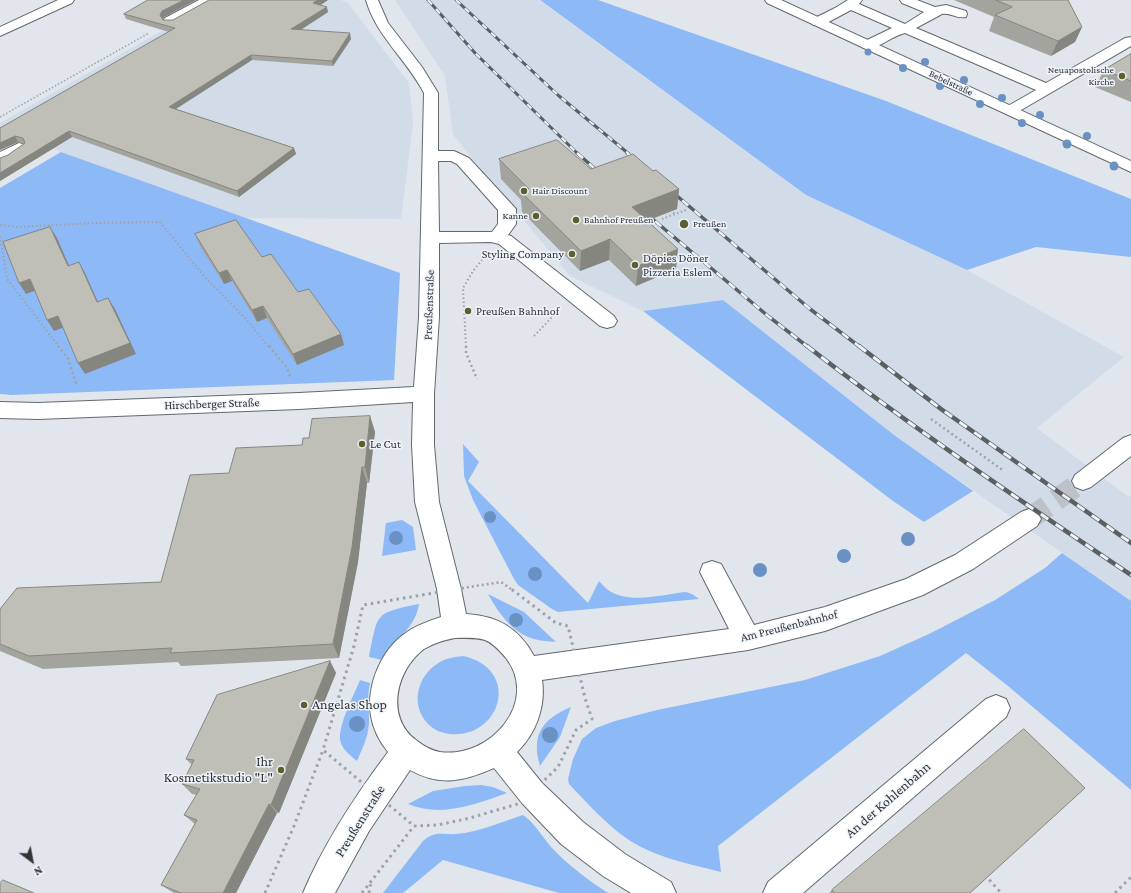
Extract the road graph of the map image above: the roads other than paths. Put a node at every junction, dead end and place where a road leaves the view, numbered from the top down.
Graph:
1 (68, 0) edge
2 (208, 0) edge
3 (372, 0) edge
4 (771, 0) edge
5 (906, 0) edge
6 (854, 2) edge
7 (893, 3) edge
8 (935, 12) junction
9 (872, 13) junction
10 (961, 14) dead end
11 (170, 21) edge
12 (818, 22) junction
13 (906, 29) junction
14 (0, 32) edge
15 (1130, 41) dead end
16 (868, 45) junction
17 (1047, 89) junction
18 (1011, 110) junction
19 (19, 148) edge
20 (431, 156) junction
21 (0, 159) edge
22 (1131, 167) edge
23 (430, 238) junction
24 (504, 241) junction
25 (607, 322) dead end
26 (424, 394) junction
27 (0, 410) edge
28 (1131, 444) edge
29 (1083, 481) tunnel mouth
30 (1029, 518) tunnel mouth
31 (712, 572) dead end
32 (455, 626) junction
33 (748, 638) junction
34 (528, 670) junction
35 (996, 708) dead end
36 (406, 751) junction
37 (498, 751) junction
38 (318, 893) edge
39 (660, 893) edge
40 (779, 893) edge

1 - 14 street
2 - 11 street
3 - 20 street, Preußenstraße
4 - 12 street, Bebelstraße
5 - 8 street
6 - 9 street
6 - 12 street
7 - 9 street
8 - 10 street
8 - 13 street
9 - 13 street
12 - 16 street, Bebelstraße
13 - 16 street
13 - 17 street
15 - 17 street
16 - 18 street, Bebelstraße
17 - 18 street
18 - 22 street, Bebelstraße
19 - 21 street
20 - 23 street, Preußenstraße
20 - 24 street
23 - 24 street
23 - 26 street, Preußenstraße
24 - 25 street
26 - 27 street, Hirschberger Straße
26 - 32 street, Preußenstraße
28 - 29 street
30 - 33 street, Am Preußenbahnhof
31 - 33 street
32 - 34 street
32 - 36 street
33 - 34 street, Am Preußenbahnhof
34 - 37 street
35 - 40 street, An der Kohlenbahn
36 - 37 street
36 - 38 street, Preußenstraße
37 - 39 street

